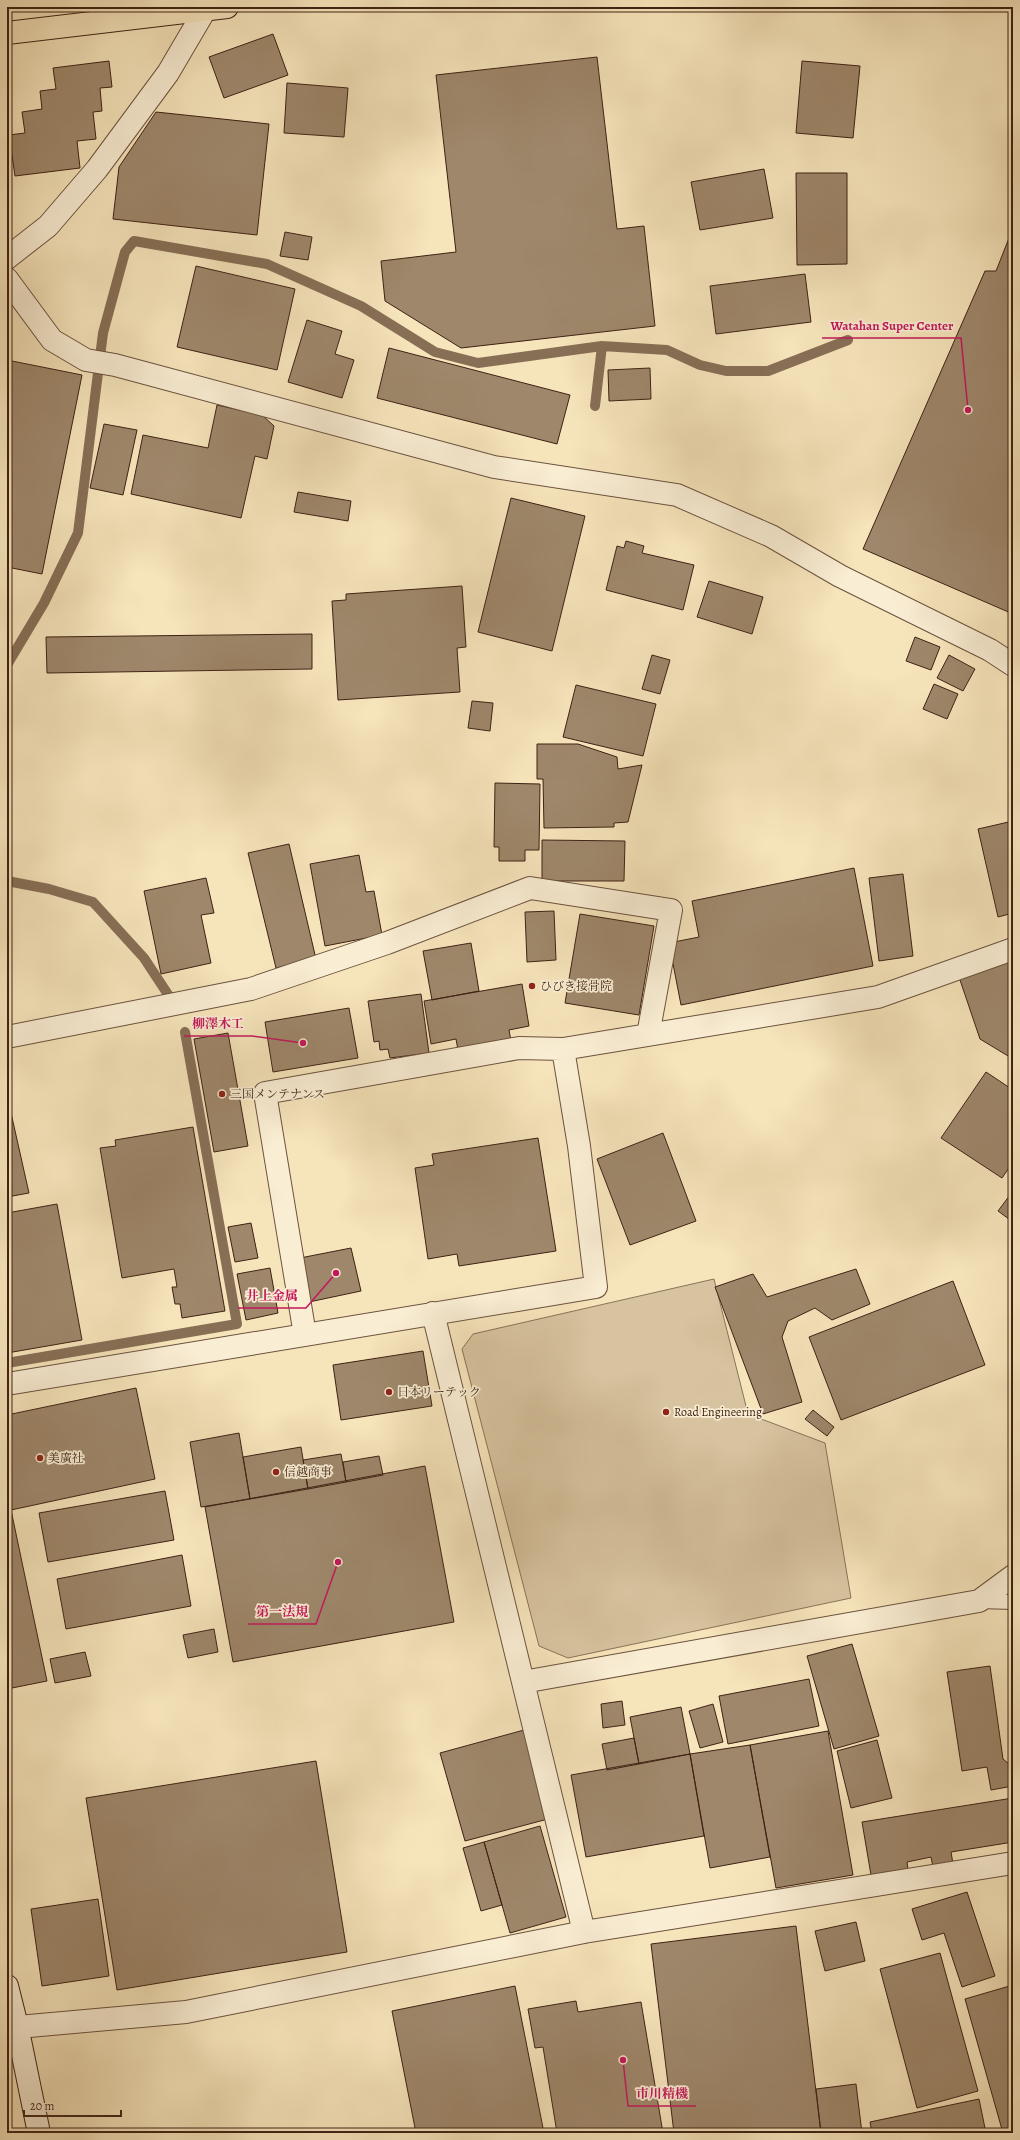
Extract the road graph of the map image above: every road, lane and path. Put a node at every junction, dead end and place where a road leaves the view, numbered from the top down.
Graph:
1 (227, 7) edge
2 (205, 10) junction
3 (7, 33) edge
4 (7, 258) edge
5 (7, 279) edge
6 (1013, 664) edge
7 (1013, 949) edge
8 (648, 1035) junction
9 (7, 1037) edge
10 (563, 1049) junction
11 (433, 1314) junction
12 (305, 1335) junction
13 (7, 1384) edge
14 (1013, 1576) edge
15 (979, 1601) junction
16 (1013, 1602) edge
17 (523, 1682) junction
18 (1013, 1863) edge
19 (584, 1932) junction
20 (7, 1986) edge
21 (12, 2027) edge
22 (39, 2133) edge

1 - 2 main road
2 - 3 main road
2 - 4 street
5 - 6 street
7 - 8 street
8 - 9 street
8 - 10 street
10 - 11 street
10 - 12 street
11 - 12 street
11 - 17 street
12 - 13 street
14 - 15 street
15 - 16 lane
15 - 17 street
17 - 19 street
18 - 19 street
19 - 21 street
20 - 21 street
21 - 22 street

